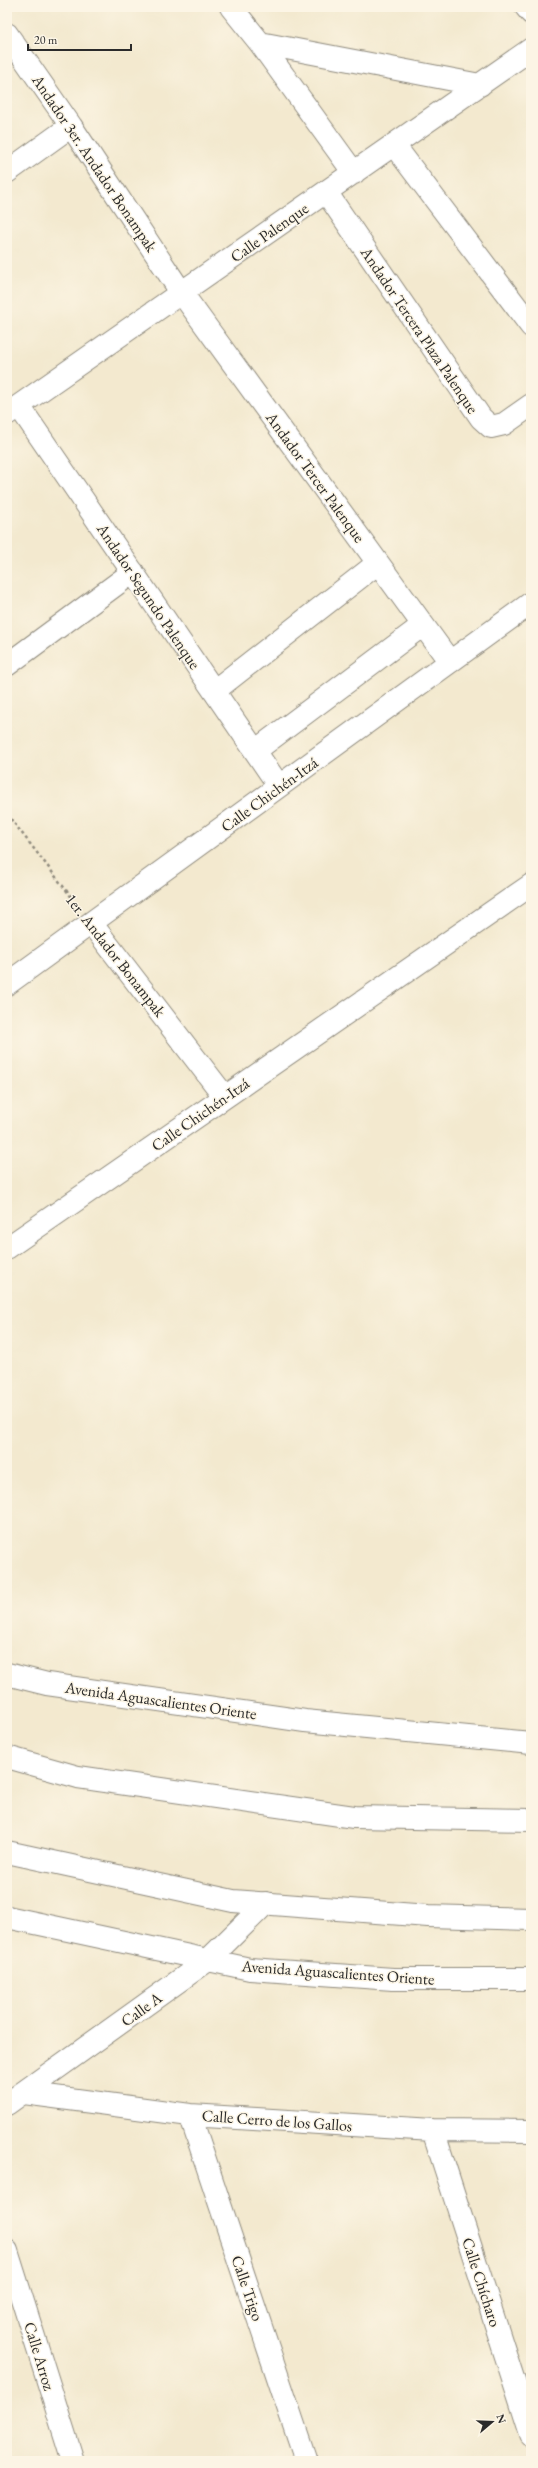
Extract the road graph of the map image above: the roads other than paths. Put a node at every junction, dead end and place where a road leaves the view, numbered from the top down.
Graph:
1 (526, 7) edge
2 (239, 11) edge
3 (531, 13) edge
4 (7, 34) edge
5 (260, 43) junction
6 (531, 49) edge
7 (480, 85) junction
8 (71, 126) junction
9 (394, 145) junction
10 (7, 172) edge
11 (354, 172) junction
12 (326, 192) junction
13 (181, 292) junction
14 (531, 326) edge
15 (531, 405) edge
16 (13, 410) edge
17 (378, 563) junction
18 (133, 572) junction
19 (531, 603) edge
20 (423, 625) junction
21 (450, 662) junction
22 (7, 665) edge
23 (214, 691) junction
24 (255, 751) junction
25 (279, 786) junction
26 (531, 885) edge
27 (91, 923) junction
28 (7, 984) edge
29 (225, 1097) junction
30 (7, 1248) edge
31 (7, 1674) edge
32 (531, 1743) edge
33 (7, 1757) edge
34 (531, 1820) edge
35 (7, 1852) edge
36 (266, 1903) junction
37 (7, 1917) edge
38 (531, 1919) edge
39 (208, 1960) junction
40 (531, 1979) edge
41 (15, 2099) edge
42 (190, 2115) junction
43 (433, 2130) junction
44 (531, 2131) edge
45 (7, 2252) edge
46 (531, 2434) edge
47 (73, 2461) edge
48 (306, 2461) edge

1 - 3 street
2 - 5 street
4 - 8 street, Andador 3er. Andador Bonampak
5 - 7 street
5 - 11 street
6 - 7 street, Calle Palenque
7 - 9 street, Calle Palenque
8 - 10 street
8 - 13 street, Andador 3er. Andador Bonampak
9 - 11 street, Calle Palenque
9 - 14 street
11 - 12 street, Calle Palenque
12 - 13 street, Calle Palenque
12 - 15 street, Andador Tercera Plaza Palenque
13 - 16 street, Calle Palenque
13 - 17 street, Andador Tercer Palenque
16 - 18 street, Andador Segundo Palenque
17 - 20 street, Andador Tercer Palenque
17 - 23 street
18 - 22 street
18 - 23 street, Andador Segundo Palenque
19 - 21 street, Calle Chichén-Itzá
20 - 21 street, Andador Tercer Palenque
20 - 24 street
21 - 25 street, Calle Chichén-Itzá
23 - 24 street, Andador Segundo Palenque
24 - 25 street, Andador Segundo Palenque
25 - 27 street, Calle Chichén-Itzá
26 - 29 street, Calle Chichén-Itzá
27 - 28 street, Calle Chichén-Itzá
27 - 29 street, 1er. Andador Bonampak
29 - 30 street, Calle Chichén-Itzá
31 - 32 street, Avenida Aguascalientes Oriente
33 - 34 street
35 - 36 street
36 - 38 street
36 - 39 street, Calle A
37 - 39 street, Avenida Aguascalientes Oriente
39 - 40 street, Avenida Aguascalientes Oriente
39 - 41 street, Calle A
41 - 42 street, Calle Cerro de los Gallos
42 - 43 street, Calle Cerro de los Gallos
42 - 48 street, Calle Trigo
43 - 44 street, Calle Cerro de los Gallos
43 - 46 street, Calle Chícharo
45 - 47 street, Calle Arroz

